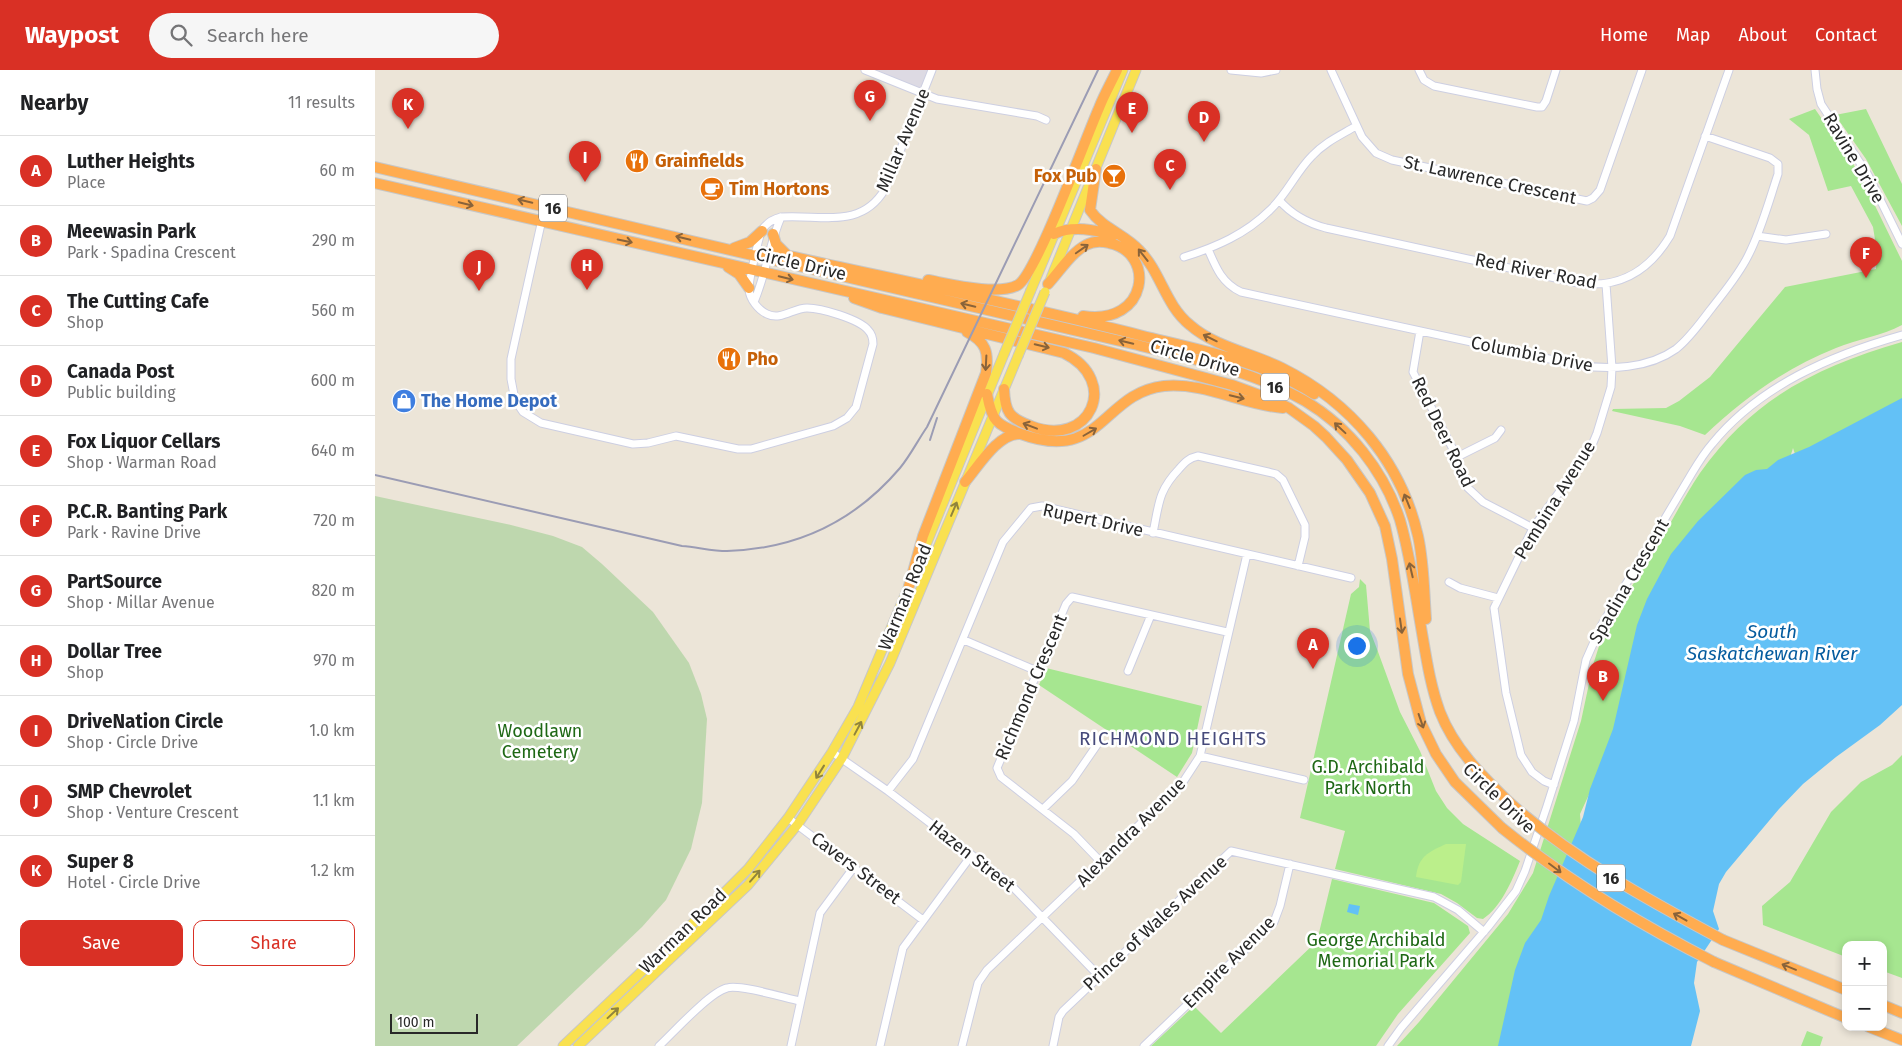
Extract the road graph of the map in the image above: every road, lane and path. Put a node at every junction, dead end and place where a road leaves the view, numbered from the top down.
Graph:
1 (865, 70) edge
2 (932, 70) edge
3 (1117, 70) edge
4 (1123, 70) edge
5 (1136, 70) edge
6 (1231, 70) edge
7 (1276, 70) edge
8 (1331, 70) edge
9 (1419, 70) edge
10 (1556, 70) edge
11 (1642, 70) edge
12 (1729, 70) edge
13 (1815, 70) edge
14 (923, 93) junction
15 (1046, 120) dead end
16 (1356, 126) junction
17 (1705, 136) junction
18 (375, 167) edge
19 (1095, 169) junction
20 (375, 183) edge
21 (1279, 200) junction
22 (545, 206) junction
23 (781, 218) junction
24 (542, 222) junction
25 (1071, 228) junction
26 (762, 231) junction
27 (773, 234) junction
28 (1054, 234) junction
29 (1826, 234) dead end
30 (1757, 236) junction
31 (1127, 240) junction
32 (1902, 244) edge
33 (731, 249) junction
34 (1209, 249) junction
35 (756, 255) junction
36 (768, 255) junction
37 (789, 256) junction
38 (1184, 257) dead end
39 (708, 259) junction
40 (753, 270) junction
41 (850, 270) junction
42 (764, 273) junction
43 (808, 283) junction
44 (1606, 284) junction
45 (749, 288) junction
46 (1047, 288) junction
47 (974, 297) junction
48 (754, 302) junction
49 (943, 322) junction
50 (1420, 331) junction
51 (1902, 333) edge
52 (1612, 368) junction
53 (1004, 389) junction
54 (987, 394) junction
55 (1289, 408) junction
56 (993, 418) junction
57 (1357, 422) junction
58 (1501, 430) dead end
59 (1026, 435) junction
60 (1457, 457) junction
61 (965, 482) junction
62 (1533, 528) junction
63 (1153, 533) junction
64 (1247, 554) junction
65 (1298, 566) junction
66 (1351, 578) dead end
67 (1449, 582) dead end
68 (909, 586) junction
69 (1498, 598) junction
70 (1151, 615) junction
71 (1227, 632) junction
72 (963, 640) junction
73 (1429, 670) junction
74 (1128, 671) dead end
75 (1037, 672) junction
76 (1099, 742) dead end
77 (832, 752) junction
78 (1200, 756) junction
79 (842, 758) junction
80 (1304, 780) dead end
81 (1553, 785) junction
82 (888, 791) junction
83 (1043, 809) junction
84 (788, 818) junction
85 (799, 824) junction
86 (971, 856) junction
87 (1100, 862) junction
88 (1290, 864) junction
89 (854, 867) junction
90 (1043, 917) junction
91 (923, 920) junction
92 (1484, 932) junction
93 (1099, 976) junction
94 (1842, 988) edge
95 (800, 1001) junction
96 (1887, 1007) edge
97 (1902, 1013) edge
98 (1842, 1016) edge
99 (1879, 1031) edge
100 (1902, 1040) edge
101 (563, 1046) edge
102 (578, 1046) edge
103 (659, 1046) edge
104 (791, 1046) edge
105 (880, 1046) edge
106 (962, 1046) edge
107 (1053, 1046) edge
108 (1144, 1046) edge
109 (1388, 1046) edge

1 - 14 street
2 - 14 street, Millar Avenue
3 - 41 highway
4 - 28 main road, Warman Road
5 - 19 main road, Warman Road
6 - 7 street
8 - 16 street, St. Lawrence Crescent
9 - 10 street
11 - 16 street, St. Lawrence Crescent
12 - 17 street, Red River Road
13 - 32 street, Ravine Drive
14 - 15 street
14 - 23 street, Millar Avenue
16 - 21 street
17 - 30 street, Columbia Drive
17 - 44 street, Red River Road
22 -> 18 highway, Circle Drive / 16
19 - 25 main road, Warman Road
19 - 31 highway
20 -> 24 highway, Circle Drive / 16
21 - 34 street
21 - 44 street, Red River Road
22 - 24 street
33 -> 22 highway, Circle Drive / 16
23 - 26 street
23 - 27 street
24 -> 39 highway, Circle Drive / 16
24 - 48 street
25 - 28 highway
25 - 31 highway
25 - 46 main road, Warman Road
26 - 33 highway
26 - 35 street
27 - 36 street
27 - 37 highway
28 - 54 main road, Warman Road, bridge
29 - 30 street
30 - 52 street, Columbia Drive
57 -> 31 highway
33 - 35 highway, Circle Drive / 16
34 - 38 street
34 - 50 street, Columbia Drive
35 - 36 highway
35 - 40 street
36 - 37 highway
36 - 42 street
73 -> 36 highway, Circle Drive / 16
37 - 41 highway
39 - 40 highway, Circle Drive / 16
39 - 45 highway
40 - 42 highway, Circle Drive / 16
40 - 45 street
41 - 47 highway
42 -> 43 highway, Circle Drive / 16
42 - 48 street
43 - 49 highway
43 - 55 highway, Circle Drive / 16
44 - 52 street, Pembina Avenue
45 - 48 street
46 -> 47 highway
46 - 53 main road, Warman Road, bridge
47 - 57 highway
49 -> 53 highway
49 -> 68 highway
50 - 52 street, Columbia Drive
50 - 60 street, Red Deer Road
51 - 81 street, Spadina Crescent
52 - 62 street, Pembina Avenue
53 - 56 main road, Warman Road
54 - 56 highway
54 - 68 main road, Warman Road
59 -> 55 highway
55 -> 98 highway, Circle Drive / 16, bridge
56 - 59 highway
56 - 61 main road, Warman Road
73 -> 57 highway
58 - 60 street
59 - 61 highway
60 - 62 street, Red Deer Road
79 -> 61 main road, Warman Road
62 - 69 street, Pembina Avenue
63 - 64 street, Rupert Drive
63 - 65 street
63 - 72 street, Rupert Drive
64 - 65 street, Rupert Drive
64 - 71 street, Alexandra Avenue
65 - 66 street, Rupert Drive
67 - 69 street
68 - 77 main road, Warman Road
69 - 81 street, Pembina Avenue
70 - 71 street, Richmond Crescent
70 - 74 street
70 - 75 street, Richmond Crescent
71 - 78 street, Alexandra Avenue
72 - 75 street
72 - 82 street, Rupert Drive
94 -> 73 highway, Circle Drive / 16, bridge
75 - 83 street, Richmond Crescent
76 - 83 street
77 - 79 street, Hazen Street
77 -> 84 main road, Warman Road
78 - 80 street
78 - 87 street, Alexandra Avenue
79 - 82 street, Hazen Street
79 - 85 main road, Warman Road
81 - 92 street, Spadina Crescent
82 - 86 street, Hazen Street
83 - 87 street, Richmond Crescent
84 - 85 street, Cavers Street
84 - 101 main road, Warman Road
85 - 89 street, Cavers Street
102 -> 85 main road, Warman Road
86 - 90 street, Hazen Street
86 - 91 street
87 - 90 street, Alexandra Avenue
88 - 92 street, Prince of Wales Avenue
88 - 93 street, Prince of Wales Avenue
88 - 108 street, Empire Avenue
89 - 91 street, Cavers Street
89 - 95 street
90 - 93 street, Hazen Street
90 - 106 street, Alexandra Avenue
91 - 105 street
92 - 109 street, Spadina Crescent
93 - 107 street, Prince of Wales Avenue
95 - 103 street
95 - 104 street
96 - 97 highway
99 - 100 highway

